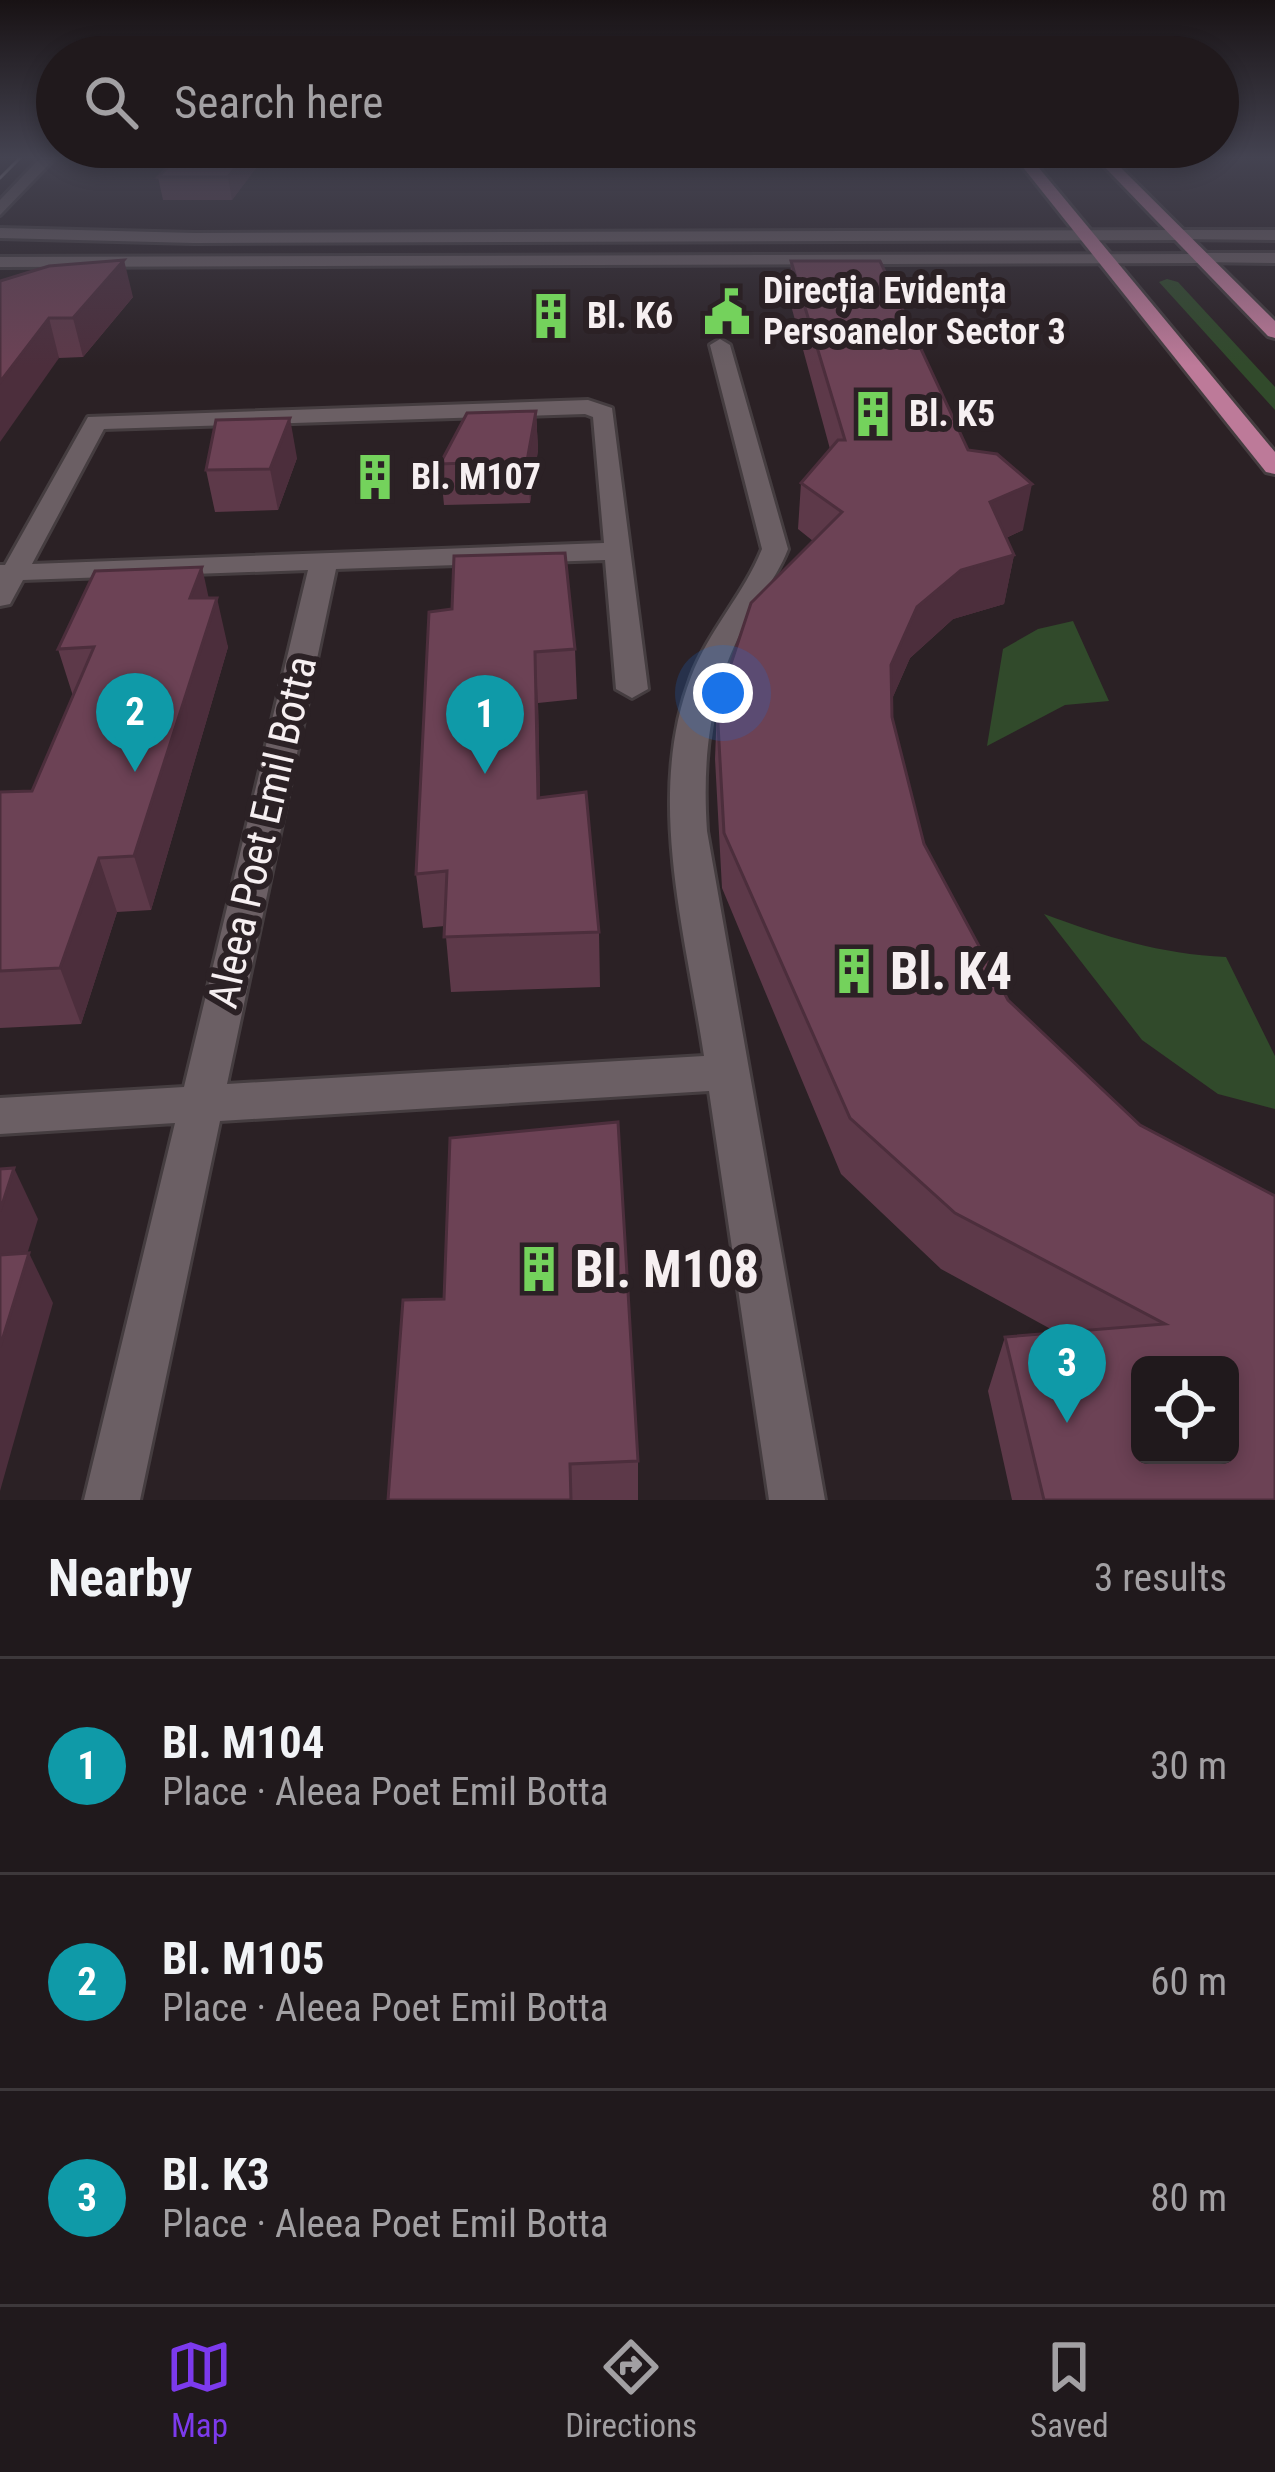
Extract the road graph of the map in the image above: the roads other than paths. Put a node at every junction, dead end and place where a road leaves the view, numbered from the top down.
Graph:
1 (1078, 226) edge
2 (1171, 226) edge
3 (0, 233) edge
4 (1085, 235) junction
5 (1180, 235) junction
6 (1275, 235) edge
7 (1202, 258) junction
8 (1275, 258) edge
9 (1104, 259) junction
10 (0, 262) edge
11 (1275, 332) edge
12 (720, 345) dead end
13 (1275, 467) edge
14 (618, 551) junction
15 (323, 561) junction
16 (7, 572) edge
17 (0, 598) edge
18 (632, 689) dead end
19 (731, 1072) junction
20 (201, 1104) junction
21 (0, 1117) edge
22 (112, 1500) edge
23 (797, 1500) edge

1 - 4 main road
2 - 5 main road
3 - 4 street
4 - 5 street
4 - 9 main road
5 - 6 street
5 - 7 main road
7 - 8 street
7 - 9 street
7 - 11 main road
9 - 10 street
9 - 13 main road
12 - 19 street
14 - 15 street
14 - 16 street
14 - 18 street
15 - 16 street
15 - 20 street, Aleea Poet Emil Botta
16 - 17 street
19 - 20 street
19 - 23 street
20 - 21 street
20 - 22 street, Aleea Poet Emil Botta

